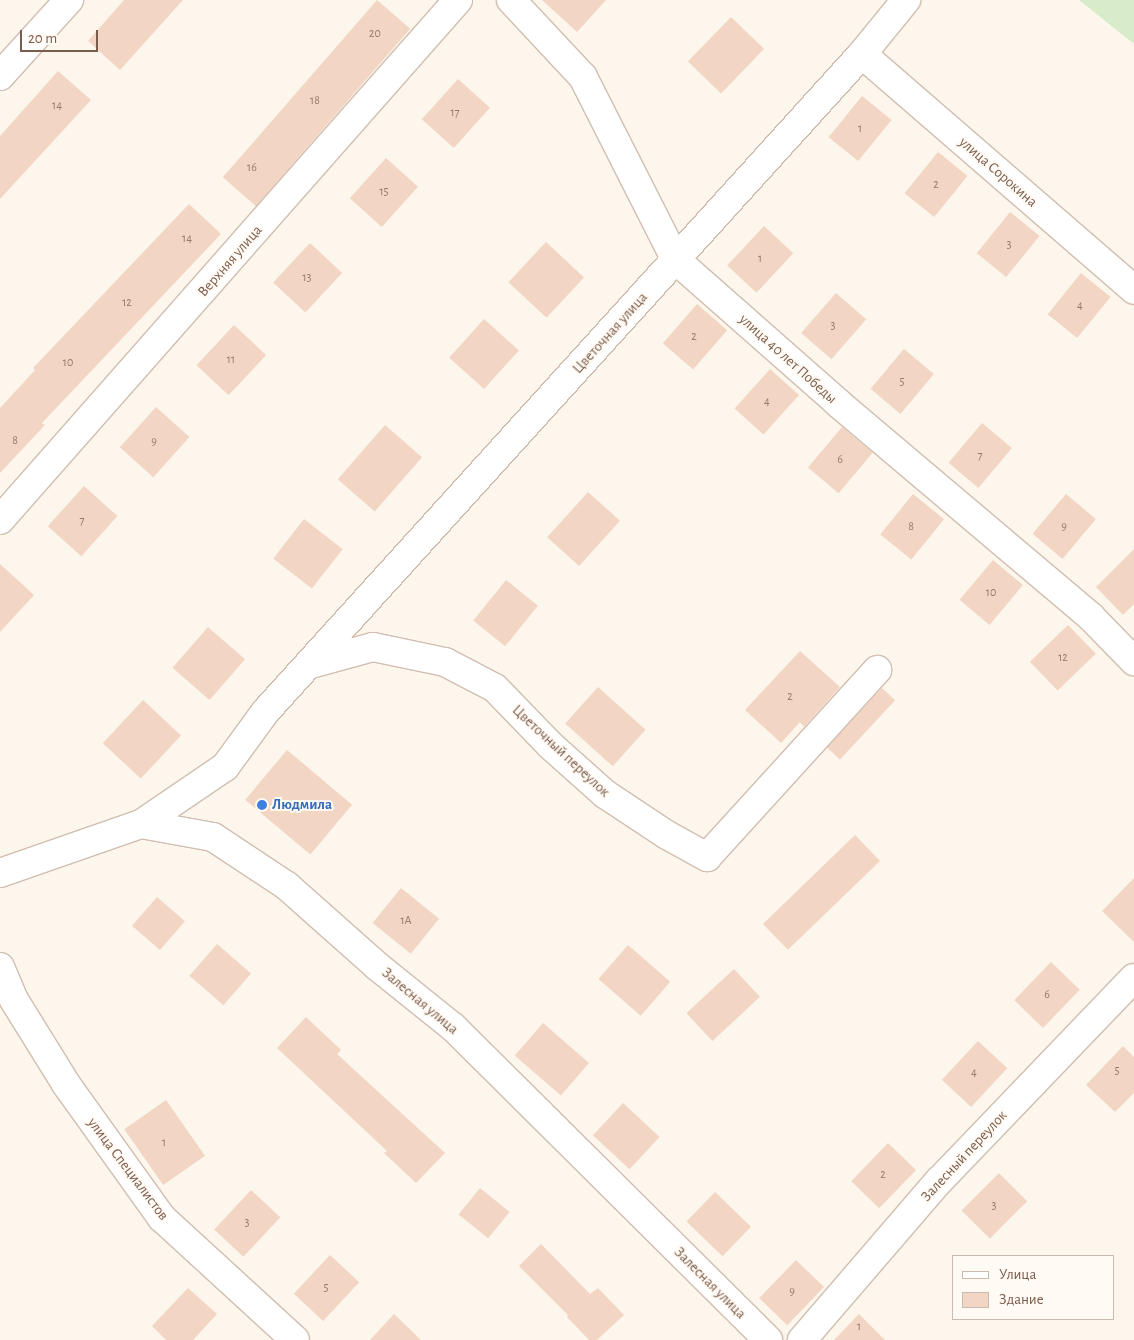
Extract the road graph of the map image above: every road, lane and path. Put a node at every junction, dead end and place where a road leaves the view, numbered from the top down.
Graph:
1 (69, 0) edge
2 (458, 0) edge
3 (511, 0) edge
4 (906, 0) edge
5 (862, 54) junction
6 (0, 76) edge
7 (676, 260) junction
8 (1134, 290) edge
9 (0, 520) edge
10 (1134, 661) edge
11 (311, 664) junction
12 (877, 670) dead end
13 (141, 824) junction
14 (0, 873) edge
15 (0, 967) edge
16 (1134, 978) edge
17 (295, 1340) edge
18 (768, 1340) edge
19 (802, 1340) edge

1 - 6 street
2 - 9 street, Верхняя улица
3 - 7 street, улица 40 лет Победы
4 - 5 street, Цветочная улица
5 - 7 street, Цветочная улица
5 - 8 street, улица Сорокина
7 - 10 street, улица 40 лет Победы
7 - 11 street, Цветочная улица
11 - 12 street, Цветочный переулок
11 - 13 street, Цветочная улица
13 - 14 street, Залесная улица
13 - 18 street, Залесная улица
15 - 17 street, улица Специалистов
16 - 19 street, Залесный переулок

